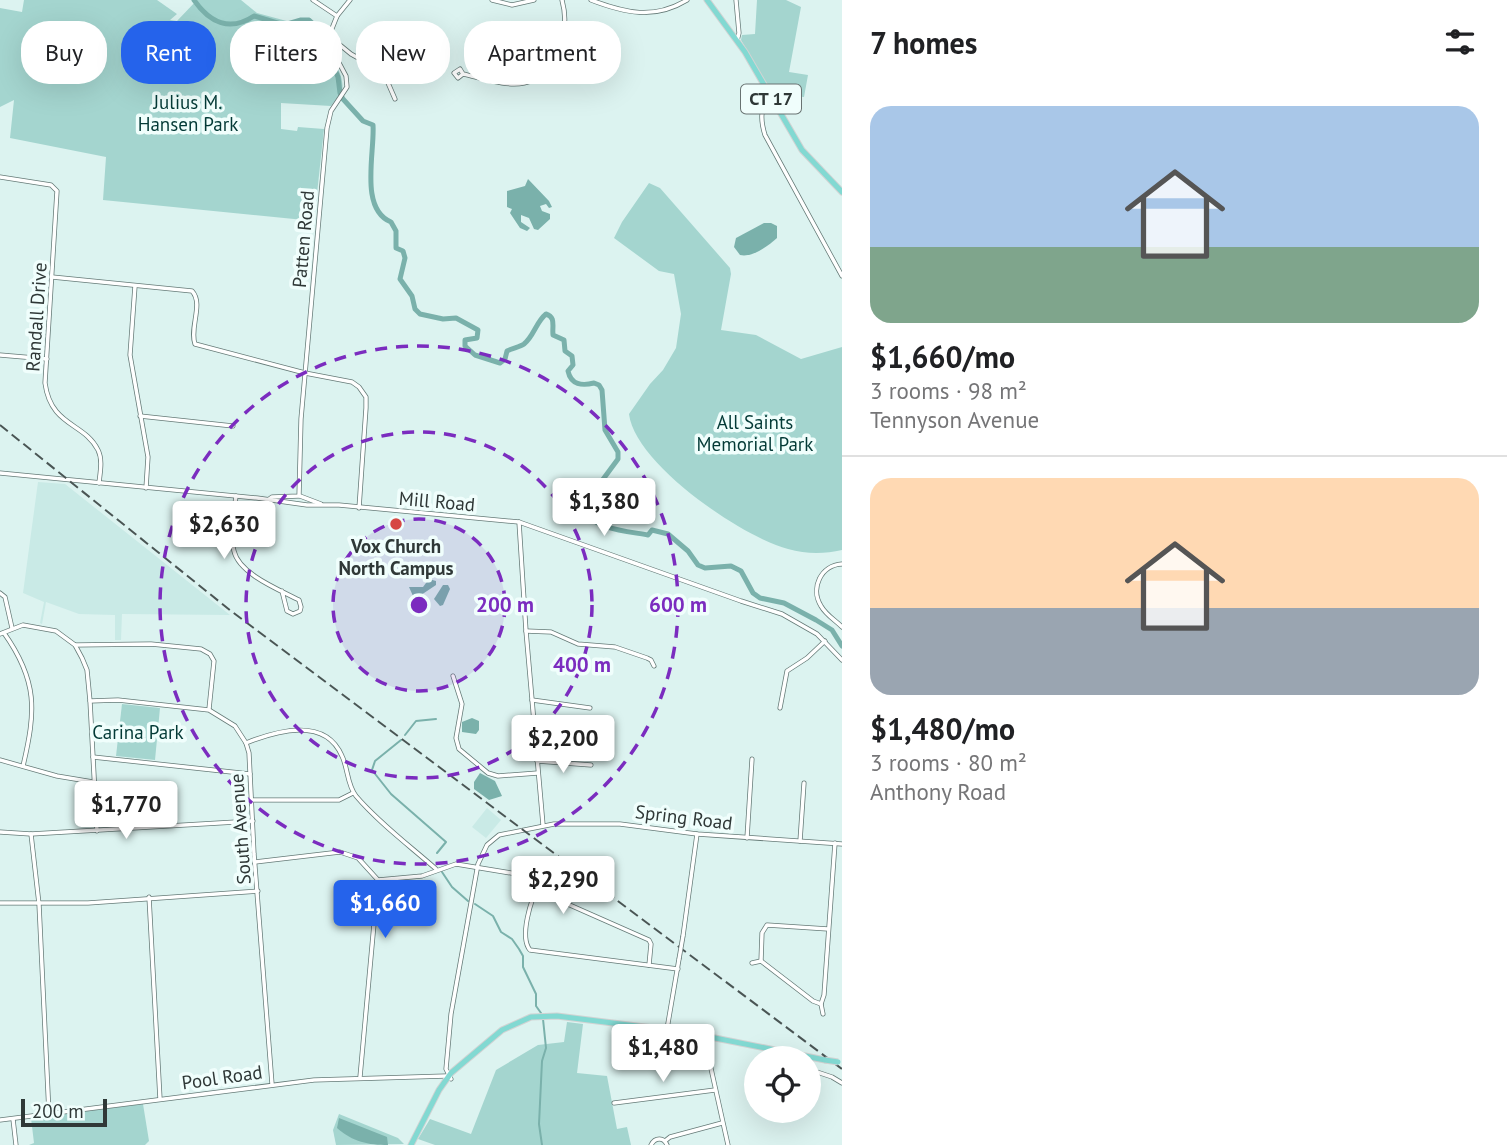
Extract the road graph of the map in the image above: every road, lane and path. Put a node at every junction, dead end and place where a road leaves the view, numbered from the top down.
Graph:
1 (313, 0) edge
2 (350, 0) edge
3 (492, 0) edge
4 (534, 0) edge
5 (562, 0) edge
6 (592, 0) edge
7 (687, 0) edge
8 (708, 0) edge
9 (736, 0) edge
10 (337, 16) junction
11 (335, 21) edge
12 (737, 41) junction
13 (342, 47) edge
14 (342, 68) edge
15 (463, 74) dead end
16 (770, 97) junction
17 (395, 99) dead end
18 (0, 177) edge
19 (842, 192) edge
20 (842, 276) edge
21 (52, 277) junction
22 (135, 285) junction
23 (0, 355) edge
24 (47, 359) junction
25 (305, 373) junction
26 (140, 415) junction
27 (233, 426) dead end
28 (0, 473) edge
29 (99, 483) junction
30 (146, 488) junction
31 (236, 496) junction
32 (299, 496) junction
33 (268, 499) junction
34 (323, 506) junction
35 (359, 508) junction
36 (519, 522) junction
37 (842, 564) edge
38 (282, 591) junction
39 (0, 593) edge
40 (842, 627) edge
41 (12, 628) junction
42 (526, 631) junction
43 (2, 633) edge
44 (825, 641) junction
45 (75, 645) junction
46 (842, 660) edge
47 (654, 666) dead end
48 (453, 676) dead end
49 (532, 700) junction
50 (90, 701) junction
51 (590, 708) dead end
52 (780, 708) dead end
53 (209, 710) junction
54 (246, 743) junction
55 (93, 757) junction
56 (0, 760) edge
57 (752, 760) dead end
58 (537, 761) junction
59 (591, 765) dead end
60 (23, 766) junction
61 (538, 773) junction
62 (250, 774) junction
63 (93, 782) junction
64 (804, 783) dead end
65 (353, 793) junction
66 (252, 800) junction
67 (253, 821) junction
68 (543, 825) junction
69 (97, 831) junction
70 (0, 832) edge
71 (30, 834) junction
72 (697, 834) junction
73 (747, 838) junction
74 (800, 841) junction
75 (835, 843) junction
76 (842, 844) edge
77 (255, 862) junction
78 (478, 868) junction
79 (436, 869) junction
80 (378, 880) junction
81 (539, 885) junction
82 (258, 891) junction
83 (149, 897) junction
84 (0, 903) edge
85 (39, 904) junction
86 (828, 929) junction
87 (761, 961) junction
88 (752, 963) dead end
89 (649, 965) junction
90 (678, 969) junction
91 (821, 1004) junction
92 (823, 1014) dead end
93 (667, 1029) junction
94 (704, 1035) junction
95 (759, 1046) edge
96 (821, 1059) edge
97 (840, 1063) edge
98 (821, 1073) edge
99 (360, 1077) junction
100 (449, 1078) junction
101 (842, 1083) edge
102 (272, 1084) junction
103 (715, 1090) junction
104 (160, 1099) junction
105 (614, 1103) dead end
106 (49, 1114) junction
107 (13, 1119) junction
108 (0, 1120) edge
109 (722, 1123) junction
110 (666, 1143) edge
111 (16, 1145) edge
112 (408, 1145) edge
113 (651, 1145) edge
114 (728, 1145) edge

1 - 10 street
2 - 10 street
3 - 4 street
5 - 15 street
6 - 7 street
8 - 12 main road, CT 17
9 - 12 street
10 - 11 street
12 - 16 main road, CT 17
13 - 17 street
14 - 25 street, Patten Road
16 - 19 main road, CT 17
16 - 20 street
18 - 21 street, Randall Drive
21 - 22 street
21 - 24 street, Randall Drive
22 - 25 street
22 - 26 street
23 - 24 street
24 - 29 street, Randall Drive
25 - 32 street, Patten Road
25 - 35 street
26 - 27 street
26 - 30 street
28 - 29 street, Mill Road
29 - 30 street, Mill Road
30 - 31 street, Mill Road
31 - 33 street, Mill Road
31 - 38 street
32 - 33 street
32 - 34 street
33 - 34 street, Mill Road
34 - 35 street, Mill Road
35 - 36 street, Mill Road
36 - 42 street
36 - 44 street, Mill Road
37 - 40 street
38 - 38 street
39 - 41 street
41 - 43 street
41 - 45 street
42 - 47 street
42 - 49 street
43 - 60 street
44 - 46 street, Mill Road
44 - 52 street
45 - 50 street
45 - 53 street
48 - 61 street
49 - 51 street
49 - 58 street
50 - 53 street
50 - 55 street
53 - 54 street
54 - 62 street, South Avenue
54 - 65 street
55 - 62 street
55 - 63 street
56 - 60 street
57 - 73 street
58 - 59 street
58 - 61 street
60 - 63 street
61 - 68 street
62 - 66 street, South Avenue
63 - 69 street
64 - 74 street
65 - 66 street
65 - 79 street
66 - 67 street, South Avenue
67 - 69 street
67 - 77 street, South Avenue
68 - 72 street, Spring Road
68 - 78 street, Spring Road
69 - 71 street
70 - 71 street
71 - 85 street
72 - 73 street, Spring Road
72 - 90 street, bridge
73 - 74 street, Spring Road
74 - 75 street, Spring Road
75 - 76 street, Spring Road
75 - 86 street
77 - 80 street
77 - 82 street, South Avenue
78 - 79 street
78 - 81 street
78 - 100 street, Spring Road
79 - 80 street
80 - 99 street
81 - 89 street
81 - 89 street
82 - 83 street
82 - 102 street, South Avenue
83 - 85 street
83 - 104 street
84 - 85 street
85 - 106 street
86 - 87 street
86 - 91 street
87 - 88 street
87 - 91 street
89 - 90 street
90 - 93 street
91 - 92 street
93 - 94 main road
93 - 100 main road
94 - 95 main road
94 - 103 street
96 - 97 main road, bridge
98 - 101 street
99 - 100 street, Pool Road
99 - 102 street, Pool Road
100 - 112 main road
102 - 104 street, Pool Road
103 - 105 street
103 - 109 street
104 - 106 street, Pool Road
106 - 107 street, Pool Road
107 - 108 street, Pool Road
107 - 111 street
109 - 110 street
109 - 114 street
110 - 113 street

